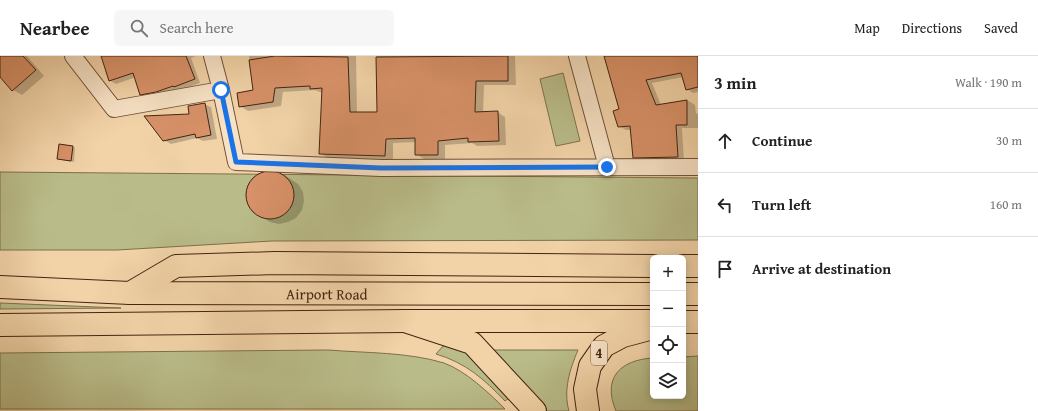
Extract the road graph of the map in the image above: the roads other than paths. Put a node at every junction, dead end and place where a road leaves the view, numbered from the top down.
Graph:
1 (73, 56) edge
2 (212, 56) edge
3 (578, 56) edge
4 (221, 90) junction
5 (607, 167) junction
6 (698, 167) edge
7 (650, 266) edge
8 (686, 266) edge
9 (698, 266) edge
10 (0, 287) edge
11 (130, 293) junction
12 (650, 294) edge
13 (686, 294) edge
14 (698, 294) edge
15 (405, 321) junction
16 (650, 322) edge
17 (686, 322) edge
18 (698, 322) edge
19 (0, 325) edge
20 (650, 329) edge
21 (535, 411) edge
22 (588, 411) edge

1 - 4 street
2 - 4 street
3 - 5 street
4 - 5 street
5 - 6 street
7 - 11 main road
8 - 9 main road
10 - 11 main road, Airport Road
11 - 12 main road, Airport Road
13 - 14 main road
15 - 16 main road, Airport Road
15 - 19 main road, Airport Road
15 - 21 main road
17 - 18 main road
20 - 22 main road, 4

